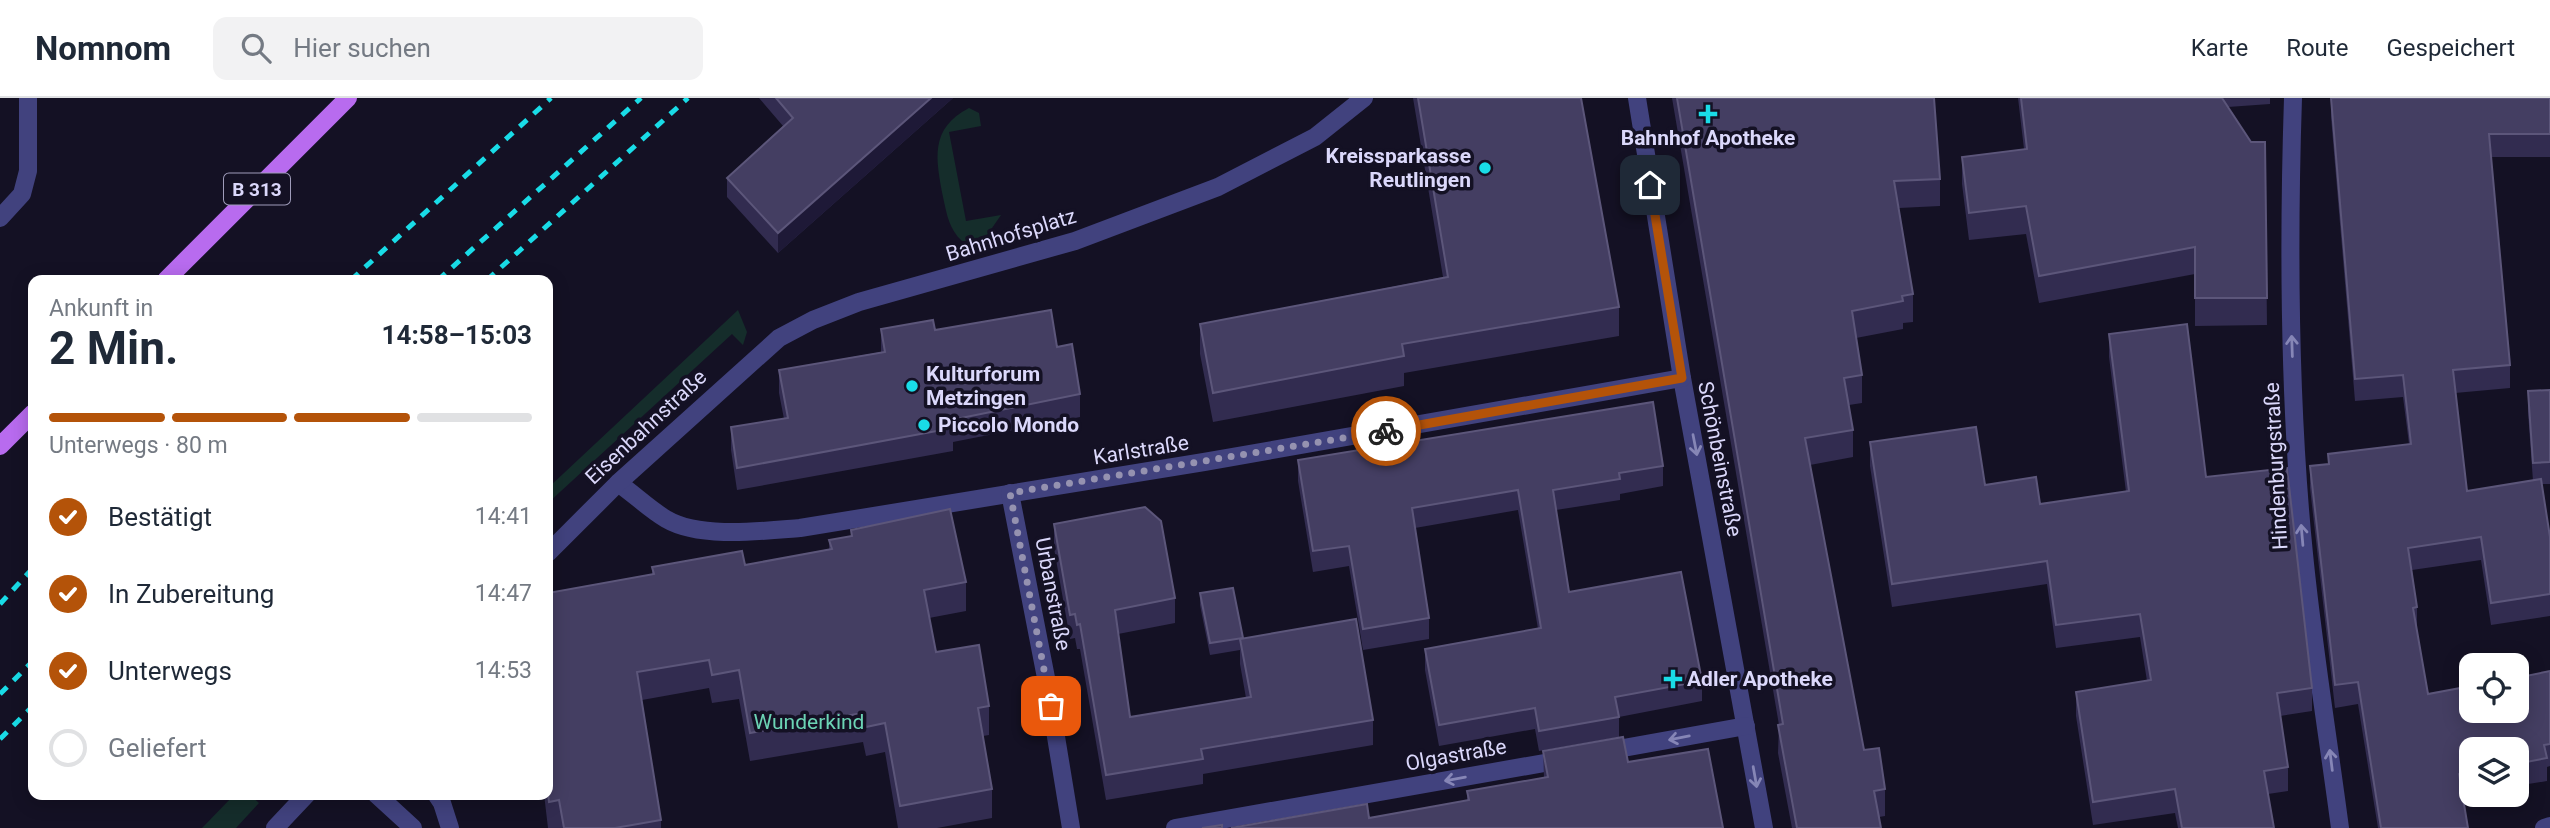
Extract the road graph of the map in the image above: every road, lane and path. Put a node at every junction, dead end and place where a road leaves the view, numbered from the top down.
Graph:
1 (29, 98) edge
2 (348, 98) edge
3 (1364, 98) edge
4 (1637, 98) edge
5 (2293, 98) edge
6 (0, 218) edge
7 (171, 275) edge
8 (779, 338) joint
9 (1682, 378) junction
10 (28, 418) edge
11 (0, 446) edge
12 (618, 483) junction
13 (1010, 493) junction
14 (553, 548) edge
15 (1746, 726) junction
16 (301, 800) edge
17 (383, 800) edge
18 (440, 800) edge
19 (2550, 826) edge
20 (275, 828) edge
21 (413, 828) edge
22 (450, 828) edge
23 (1071, 828) edge
24 (1175, 828) edge
25 (1764, 828) edge
26 (2340, 828) edge
27 (2544, 828) edge

1 - 6 street
2 - 7 main road, B 313
3 - 8 street, Bahnhofsplatz
4 - 9 street, Schönbeinstraße
26 -> 5 street, Hindenburgstraße
8 - 12 street, Eisenbahnstraße
9 - 13 street, Karlstraße
9 -> 15 street, Schönbeinstraße
10 - 11 main road
12 - 13 street, Karlstraße
12 - 14 street, Eisenbahnstraße
13 - 23 street, Urbanstraße
15 -> 24 street, Olgastraße
15 -> 25 street, Schönbeinstraße
16 - 20 street
17 - 21 street
18 - 22 street
19 - 27 street

